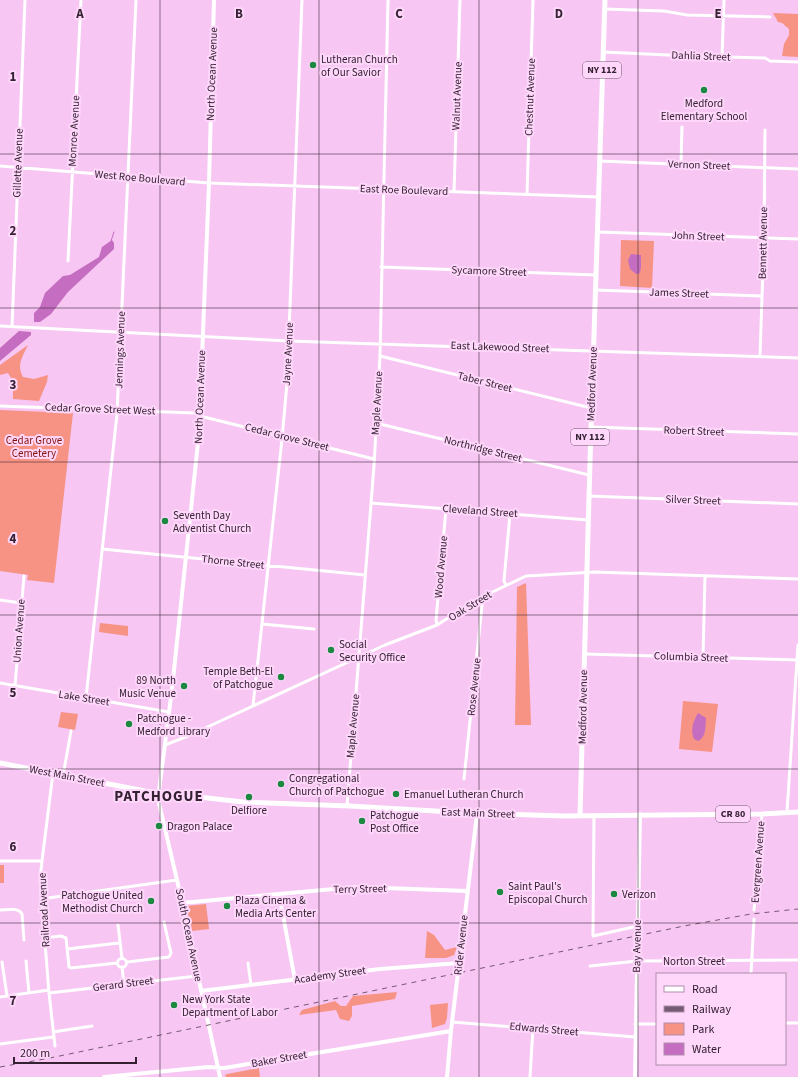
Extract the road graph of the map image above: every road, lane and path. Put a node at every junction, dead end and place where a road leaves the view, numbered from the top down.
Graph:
1 (25, 0) edge
2 (81, 0) edge
3 (136, 0) edge
4 (214, 0) edge
5 (302, 0) edge
6 (388, 0) edge
7 (460, 0) edge
8 (533, 0) edge
9 (605, 0) edge
10 (724, 0) edge
11 (604, 9) junction
12 (724, 16) junction
13 (770, 17) dead end
14 (603, 52) junction
15 (722, 57) junction
16 (798, 62) edge
17 (682, 127) dead end
18 (764, 130) dead end
19 (599, 161) junction
20 (681, 165) junction
21 (0, 166) edge
22 (18, 167) junction
23 (765, 168) junction
24 (798, 169) edge
25 (72, 172) junction
26 (128, 177) junction
27 (209, 184) junction
28 (295, 187) junction
29 (383, 190) junction
30 (454, 192) junction
31 (527, 194) junction
32 (599, 197) junction
33 (598, 232) junction
34 (764, 238) junction
35 (798, 239) edge
36 (68, 261) dead end
37 (381, 267) junction
38 (596, 275) junction
39 (596, 290) junction
40 (762, 296) junction
41 (0, 326) edge
42 (12, 327) junction
43 (121, 332) junction
44 (202, 337) junction
45 (289, 340) junction
46 (380, 343) junction
47 (594, 351) junction
48 (380, 356) junction
49 (760, 356) junction
50 (798, 358) edge
51 (0, 406) edge
52 (591, 408) junction
53 (118, 410) junction
54 (200, 414) junction
55 (376, 423) junction
56 (591, 427) junction
57 (798, 434) edge
58 (283, 437) junction
59 (374, 459) junction
60 (589, 475) junction
61 (589, 496) junction
62 (371, 503) junction
63 (798, 504) edge
64 (446, 509) junction
65 (510, 514) junction
66 (588, 520) junction
67 (102, 549) junction
68 (186, 557) junction
69 (268, 566) junction
70 (587, 572) junction
71 (365, 575) junction
72 (24, 576) dead end
73 (705, 576) junction
74 (798, 579) edge
75 (506, 586) junction
76 (483, 596) junction
77 (0, 600) edge
78 (21, 603) junction
79 (262, 624) junction
80 (437, 626) junction
81 (314, 629) dead end
82 (798, 645) edge
83 (585, 654) junction
84 (358, 657) junction
85 (703, 657) junction
86 (797, 660) junction
87 (0, 683) edge
88 (15, 686) junction
89 (86, 698) junction
90 (253, 706) junction
91 (169, 712) junction
92 (71, 731) dead end
93 (164, 745) junction
94 (0, 763) edge
95 (53, 773) junction
96 (64, 776) junction
97 (464, 779) dead end
98 (158, 793) junction
99 (347, 806) junction
100 (787, 812) junction
101 (798, 812) edge
102 (477, 814) junction
103 (640, 814) junction
104 (762, 814) junction
105 (580, 815) junction
106 (594, 815) junction
107 (0, 861) edge
108 (42, 861) junction
109 (177, 880) junction
110 (468, 891) junction
111 (279, 894) junction
112 (41, 899) junction
113 (181, 903) junction
114 (0, 910) edge
115 (754, 910) dead end
116 (754, 919) dead end
117 (164, 922) dead end
118 (118, 925) dead end
119 (638, 926) junction
120 (44, 938) junction
121 (24, 940) dead end
122 (119, 943) junction
123 (67, 949) junction
124 (122, 958) junction
125 (26, 960) dead end
126 (752, 960) junction
127 (798, 960) edge
128 (637, 961) junction
129 (2, 962) dead end
130 (127, 962) junction
131 (459, 962) junction
132 (117, 963) junction
133 (248, 963) dead end
134 (590, 966) dead end
135 (122, 967) junction
136 (751, 973) edge
137 (197, 976) junction
138 (295, 980) junction
139 (124, 984) junction
140 (252, 986) junction
141 (49, 992) junction
142 (201, 992) junction
143 (29, 993) junction
144 (7, 996) junction
145 (0, 997) edge
146 (452, 1022) junction
147 (786, 1023) edge
148 (798, 1023) edge
149 (635, 1024) junction
150 (656, 1024) edge
151 (92, 1026) dead end
152 (533, 1028) junction
153 (451, 1031) junction
154 (53, 1032) junction
155 (54, 1037) junction
156 (635, 1037) junction
157 (0, 1044) edge
158 (55, 1046) dead end
159 (217, 1068) junction
160 (105, 1077) edge
161 (220, 1077) edge
162 (447, 1077) edge
163 (530, 1077) edge
164 (635, 1077) edge

1 - 22 street, Gillette Avenue
2 - 25 street, Monroe Avenue
3 - 26 street, Jennings Avenue
4 - 27 street, North Ocean Avenue
5 - 28 street, Jayne Avenue
6 - 29 street, Maple Avenue
7 - 30 street, Walnut Avenue
8 - 31 street, Chestnut Avenue
9 - 11 main road, Medford Avenue / NY 112
10 - 12 street
11 - 12 street
11 - 14 main road, Medford Avenue / NY 112
12 - 13 street
12 - 15 street
14 - 15 street, Dahlia Street
14 - 19 main road, Medford Avenue / NY 112
15 - 16 street, Dahlia Street
17 - 20 street
18 - 23 street, Bennett Avenue
19 - 20 street, Vernon Street
19 - 32 main road, Medford Avenue / NY 112
20 - 23 street, Vernon Street
21 - 22 street, West Roe Boulevard
22 - 25 street, West Roe Boulevard
22 - 42 street, Gillette Avenue
23 - 24 street, Vernon Street
23 - 34 street, Bennett Avenue
25 - 26 street, West Roe Boulevard
25 - 36 street, Monroe Avenue
26 - 27 street, West Roe Boulevard
26 - 43 street, Jennings Avenue
27 - 28 street, East Roe Boulevard
27 - 44 street, North Ocean Avenue
28 - 29 street, East Roe Boulevard
28 - 45 street, Jayne Avenue
29 - 30 street, East Roe Boulevard
29 - 37 street, Maple Avenue
30 - 31 street, East Roe Boulevard
31 - 32 street, East Roe Boulevard
32 - 33 main road, Medford Avenue / NY 112
33 - 34 street, John Street
33 - 38 main road, Medford Avenue / NY 112
34 - 35 street, John Street
34 - 40 street, Bennett Avenue
37 - 38 street, Sycamore Street
37 - 46 street, Maple Avenue
38 - 39 main road, Medford Avenue / NY 112
39 - 40 street, James Street
39 - 47 main road, Medford Avenue / NY 112
40 - 49 street, Bennett Avenue
41 - 42 street, East Lakewood Street
42 - 43 street, East Lakewood Street
43 - 44 street, East Lakewood Street
43 - 53 street, Jennings Avenue
44 - 45 street, East Lakewood Street
44 - 54 street, North Ocean Avenue
45 - 46 street, East Lakewood Street
45 - 58 street, Jayne Avenue
46 - 47 street, East Lakewood Street
46 - 48 street, Maple Avenue
47 - 49 street, East Lakewood Street
47 - 52 main road, Medford Avenue / NY 112
48 - 52 street, Taber Street
48 - 55 street, Maple Avenue
49 - 50 street, East Lakewood Street
51 - 53 street, Cedar Grove Street West
52 - 56 main road, Medford Avenue / NY 112
53 - 54 street, Cedar Grove Street West
53 - 67 street, Jennings Avenue
54 - 58 street, Cedar Grove Street
54 - 68 street, North Ocean Avenue
55 - 59 street, Maple Avenue
55 - 60 street, Northridge Street
56 - 57 street, Robert Street
56 - 60 main road, Medford Avenue / NY 112
58 - 59 street, Cedar Grove Street
58 - 69 street, Jayne Avenue
59 - 62 street, Maple Avenue
60 - 61 main road, Medford Avenue / NY 112
61 - 63 street, Silver Street
61 - 66 main road, Medford Avenue / NY 112
62 - 64 street, Cleveland Street
62 - 71 street, Maple Avenue
64 - 65 street, Cleveland Street
64 - 80 street, Wood Avenue
65 - 66 street, Cleveland Street
65 - 75 street
66 - 70 main road, Medford Avenue / NY 112
67 - 68 street, Thorne Street
67 - 89 street, Jennings Avenue
68 - 69 street, Thorne Street
68 - 91 street, North Ocean Avenue
69 - 71 street, Thorne Street
69 - 79 street, Jayne Avenue
70 - 73 street, Oak Street
70 - 75 street, Oak Street
70 - 83 main road, Medford Avenue / NY 112
71 - 84 street, Maple Avenue
72 - 78 street, Union Avenue
73 - 74 street, Oak Street
73 - 85 street
75 - 76 street, Oak Street
76 - 80 street, Oak Street
76 - 97 street, Rose Avenue
77 - 78 street
78 - 88 street, Union Avenue
79 - 81 street
79 - 90 street, Jayne Avenue
80 - 84 street, Oak Street
82 - 86 street
83 - 85 street, Columbia Street
83 - 105 main road, Medford Avenue / NY 112
84 - 90 street, Oak Street
84 - 99 street, Maple Avenue
85 - 86 street, Columbia Street
86 - 100 street
87 - 88 street, Lake Street
88 - 89 street, Lake Street
89 - 91 street, Lake Street
90 - 93 street, Oak Street
91 - 93 street, North Ocean Avenue
92 - 96 street
93 - 98 street, North Ocean Avenue
94 - 95 main road, West Main Street
95 - 96 main road, West Main Street
95 - 108 street, Railroad Avenue
96 - 98 main road, West Main Street
98 - 99 main road, East Main Street
98 - 109 street, South Ocean Avenue
99 - 102 main road, East Main Street
100 - 101 main road, East Main Street / CR 80
100 - 104 main road, East Main Street / CR 80
102 - 105 main road, East Main Street
102 - 110 street, Rider Avenue
103 - 104 main road, East Main Street / CR 80
103 - 106 main road, East Main Street
103 - 119 street, Bay Avenue
104 - 115 street, Evergreen Avenue
105 - 106 main road, East Main Street
106 - 119 street
107 - 108 street
108 - 112 street, Railroad Avenue
109 - 112 street
109 - 113 street, South Ocean Avenue
110 - 111 street, Terry Street
110 - 131 street, Rider Avenue
111 - 113 street, Terry Street
111 - 138 street
112 - 120 street, Railroad Avenue
113 - 137 street, South Ocean Avenue
114 - 121 street
116 - 126 street, Evergreen Avenue
117 - 130 street
118 - 122 street
119 - 128 street, Bay Avenue
120 - 123 street
120 - 141 street, Railroad Avenue
122 - 123 street
122 - 124 street
123 - 132 street
124 - 130 street
124 - 132 street
125 - 143 street
126 - 127 street, Norton Street
126 - 128 street, Norton Street
126 - 136 street, Evergreen Avenue
128 - 134 street, Norton Street
128 - 149 street, Bay Avenue
129 - 144 street
130 - 135 street
131 - 138 street, Academy Street
131 - 146 street, Rider Avenue
132 - 135 street
133 - 140 street
135 - 139 street
137 - 139 street, Gerard Street
137 - 142 street, South Ocean Avenue
138 - 140 street, Academy Street
139 - 141 street, Gerard Street
140 - 142 street, Academy Street
141 - 143 street, Gerard Street
141 - 154 street, Railroad Avenue
142 - 159 street, South Ocean Avenue
143 - 144 street, Gerard Street
144 - 145 street, Gerard Street
146 - 152 street, Edwards Street
146 - 153 street, Rider Avenue
147 - 148 street
149 - 150 street
149 - 156 street, Bay Avenue
151 - 154 street
152 - 156 street, Edwards Street
152 - 163 street
153 - 159 street, Baker Street
153 - 162 street, Rider Avenue
154 - 155 street, Railroad Avenue
155 - 157 street
155 - 158 street, Railroad Avenue
156 - 164 street, Bay Avenue
159 - 160 street, Baker Street
159 - 161 street, South Ocean Avenue

